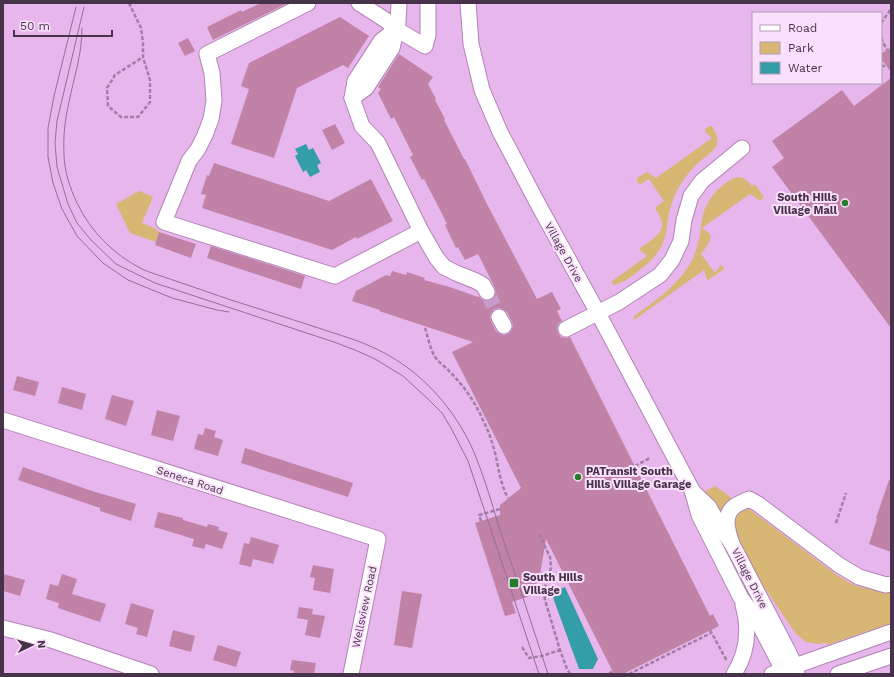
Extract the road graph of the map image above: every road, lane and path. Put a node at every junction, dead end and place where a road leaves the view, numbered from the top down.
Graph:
1 (129, 3) edge
2 (308, 3) edge
3 (359, 3) edge
4 (399, 3) edge
5 (428, 3) edge
6 (468, 3) edge
7 (891, 9) edge
8 (882, 22) edge
9 (396, 29) junction
10 (882, 40) edge
11 (887, 50) dead end
12 (142, 57) junction
13 (882, 66) edge
14 (886, 66) dead end
15 (742, 148) dead end
16 (421, 231) junction
17 (487, 292) tunnel mouth
18 (598, 313) junction
19 (425, 328) dead end
20 (566, 329) dead end
21 (3, 420) edge
22 (650, 458) dead end
23 (635, 466) dead end
24 (692, 490) junction
25 (846, 493) dead end
26 (508, 498) dead end
27 (500, 509) dead end
28 (481, 521) dead end
29 (836, 523) dead end
30 (540, 534) dead end
31 (378, 539) joint
32 (732, 544) junction
33 (891, 584) edge
34 (741, 598) junction
35 (3, 628) edge
36 (891, 632) edge
37 (522, 647) dead end
38 (560, 650) junction
39 (891, 656) edge
40 (731, 670) edge
41 (612, 671) dead end
42 (787, 672) edge
43 (151, 674) edge
44 (350, 674) edge
45 (570, 674) edge
46 (609, 674) edge
47 (630, 674) edge
48 (838, 674) edge

1 - 12 path
2 - 16 street
3 - 9 street
4 - 9 street
5 - 9 street
6 - 18 street, Village Drive
7 - 8 path
9 - 16 street
10 - 11 path
12 - 12 path
13 - 14 path
15 - 18 street
16 - 17 street
18 - 20 street
18 - 24 street, Village Drive
19 - 26 path
21 - 31 street, Seneca Road
22 - 23 path
24 - 32 street, Village Drive
24 - 34 street, Village Drive
25 - 29 path
27 - 28 path
30 - 38 path
31 - 44 street, Wellsview Road
32 - 33 street
32 - 42 street, Village Drive
34 - 40 street
34 - 42 street, Village Drive
35 - 43 street
36 - 42 street
37 - 38 path
38 - 45 path
39 - 48 street
40 - 47 path
41 - 46 path

